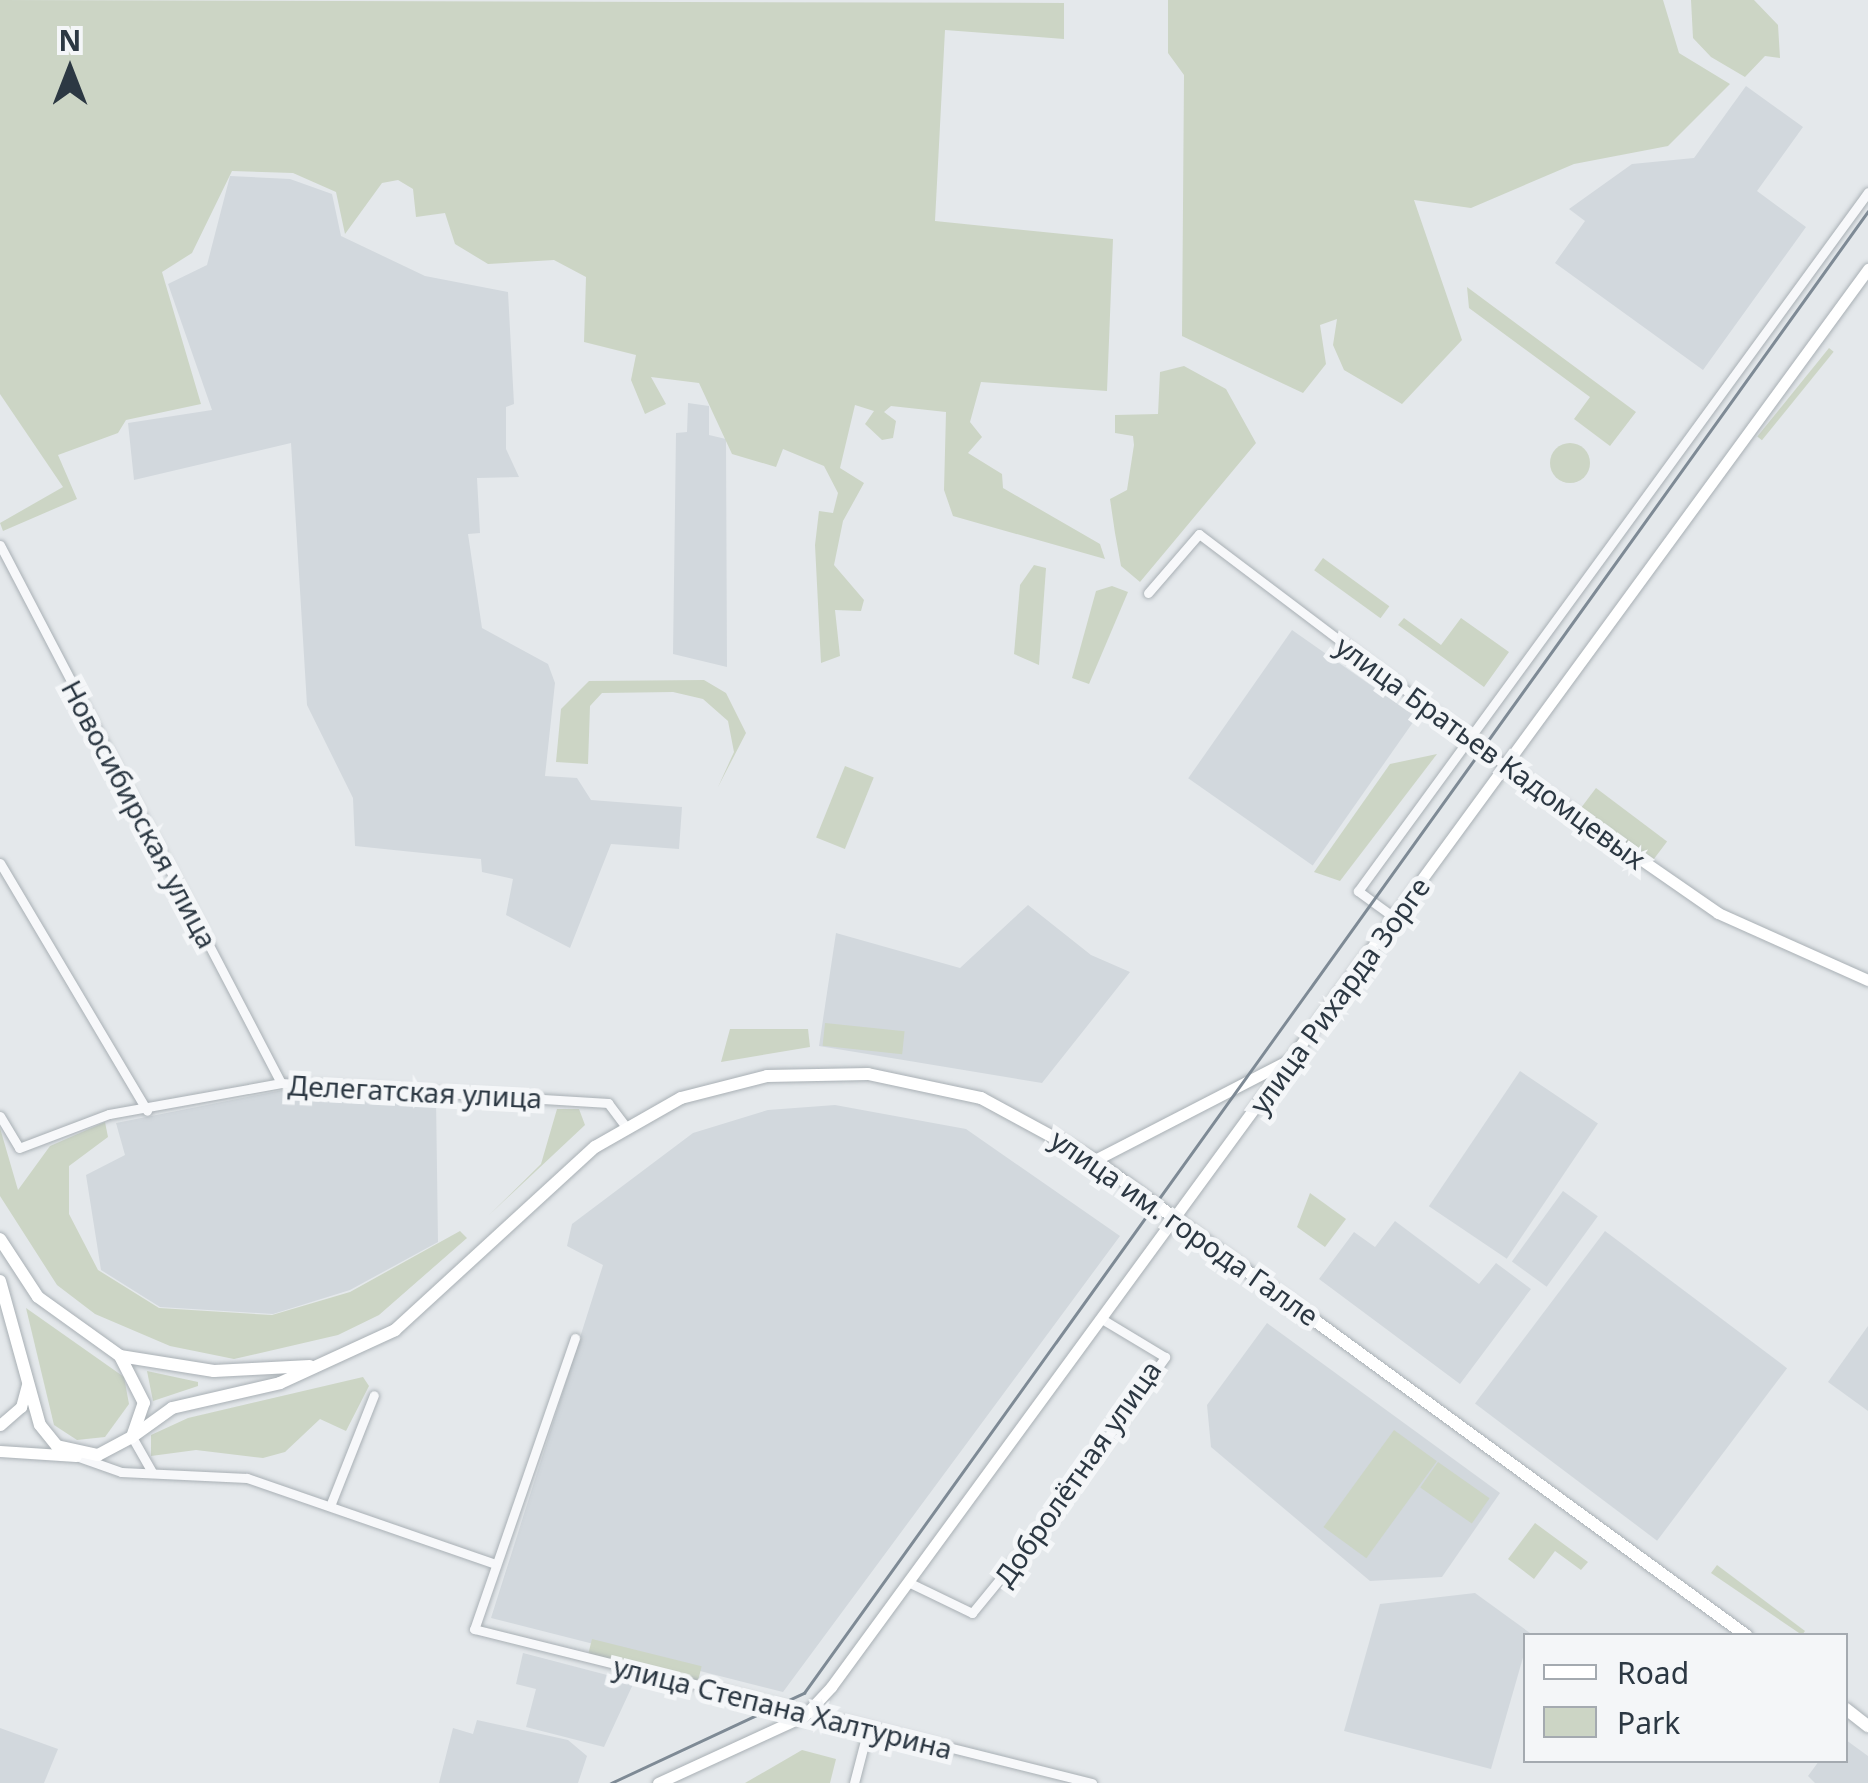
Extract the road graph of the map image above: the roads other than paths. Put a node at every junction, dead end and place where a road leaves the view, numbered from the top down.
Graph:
1 (1868, 192) edge
2 (1868, 269) edge
3 (0, 545) edge
4 (1148, 592) dead end
5 (1471, 740) junction
6 (1506, 766) junction
7 (0, 863) edge
8 (1395, 918) junction
9 (1868, 980) edge
10 (1293, 1058) junction
11 (281, 1083) junction
12 (147, 1111) junction
13 (0, 1116) edge
14 (626, 1127) junction
15 (1095, 1160) junction
16 (1178, 1216) junction
17 (0, 1239) edge
18 (0, 1281) edge
19 (1102, 1319) junction
20 (576, 1338) dead end
21 (120, 1356) junction
22 (328, 1365) junction
23 (28, 1370) junction
24 (374, 1394) dead end
25 (0, 1425) edge
26 (132, 1437) junction
27 (0, 1451) edge
28 (76, 1456) junction
29 (152, 1472) junction
30 (330, 1506) junction
31 (496, 1564) junction
32 (910, 1583) junction
33 (1742, 1633) edge
34 (1848, 1711) edge
35 (804, 1716) junction
36 (1868, 1726) edge
37 (868, 1729) junction
38 (658, 1783) edge
39 (854, 1783) edge
40 (1092, 1783) edge

1 - 5 street
2 - 6 main road, улица Рихарда Зорге
3 - 11 street, Новосибирская улица
4 - 5 street, улица Братьев Кадомцевых
5 - 6 street, улица Братьев Кадомцевых
5 - 8 street
6 - 8 main road, улица Рихарда Зорге
6 - 9 main road, улица Братьев Кадомцевых
7 - 12 street
8 - 10 main road, улица Рихарда Зорге
10 - 15 main road
10 - 16 main road, улица Рихарда Зорге
11 - 12 street, Делегатская улица
11 - 14 street, Делегатская улица
12 - 13 street, Делегатская улица
14 - 15 main road, улица им. города Галле
14 - 22 main road, улица им. города Галле
15 - 16 main road, улица им. города Галле
16 - 19 main road, улица Рихарда Зорге
16 - 33 main road, улица им. города Галле
17 - 21 main road, улица им. города Галле
18 - 23 main road
19 - 32 main road, улица Рихарда Зорге
19 - 32 street, Добролётная улица
20 - 31 street
21 - 22 main road, улица им. города Галле
21 - 26 main road
22 - 26 main road, улица им. города Галле
23 - 25 main road
23 - 28 main road
24 - 30 street
26 - 28 main road, улица им. города Галле
26 - 29 street
27 - 28 main road
28 - 29 street
29 - 30 street
30 - 31 street
31 - 35 street, улица Степана Халтурина
32 - 35 main road, улица Рихарда Зорге
34 - 36 main road
35 - 37 street, улица Степана Халтурина
35 - 38 main road
37 - 39 street
37 - 40 street, улица Степана Халтурина

